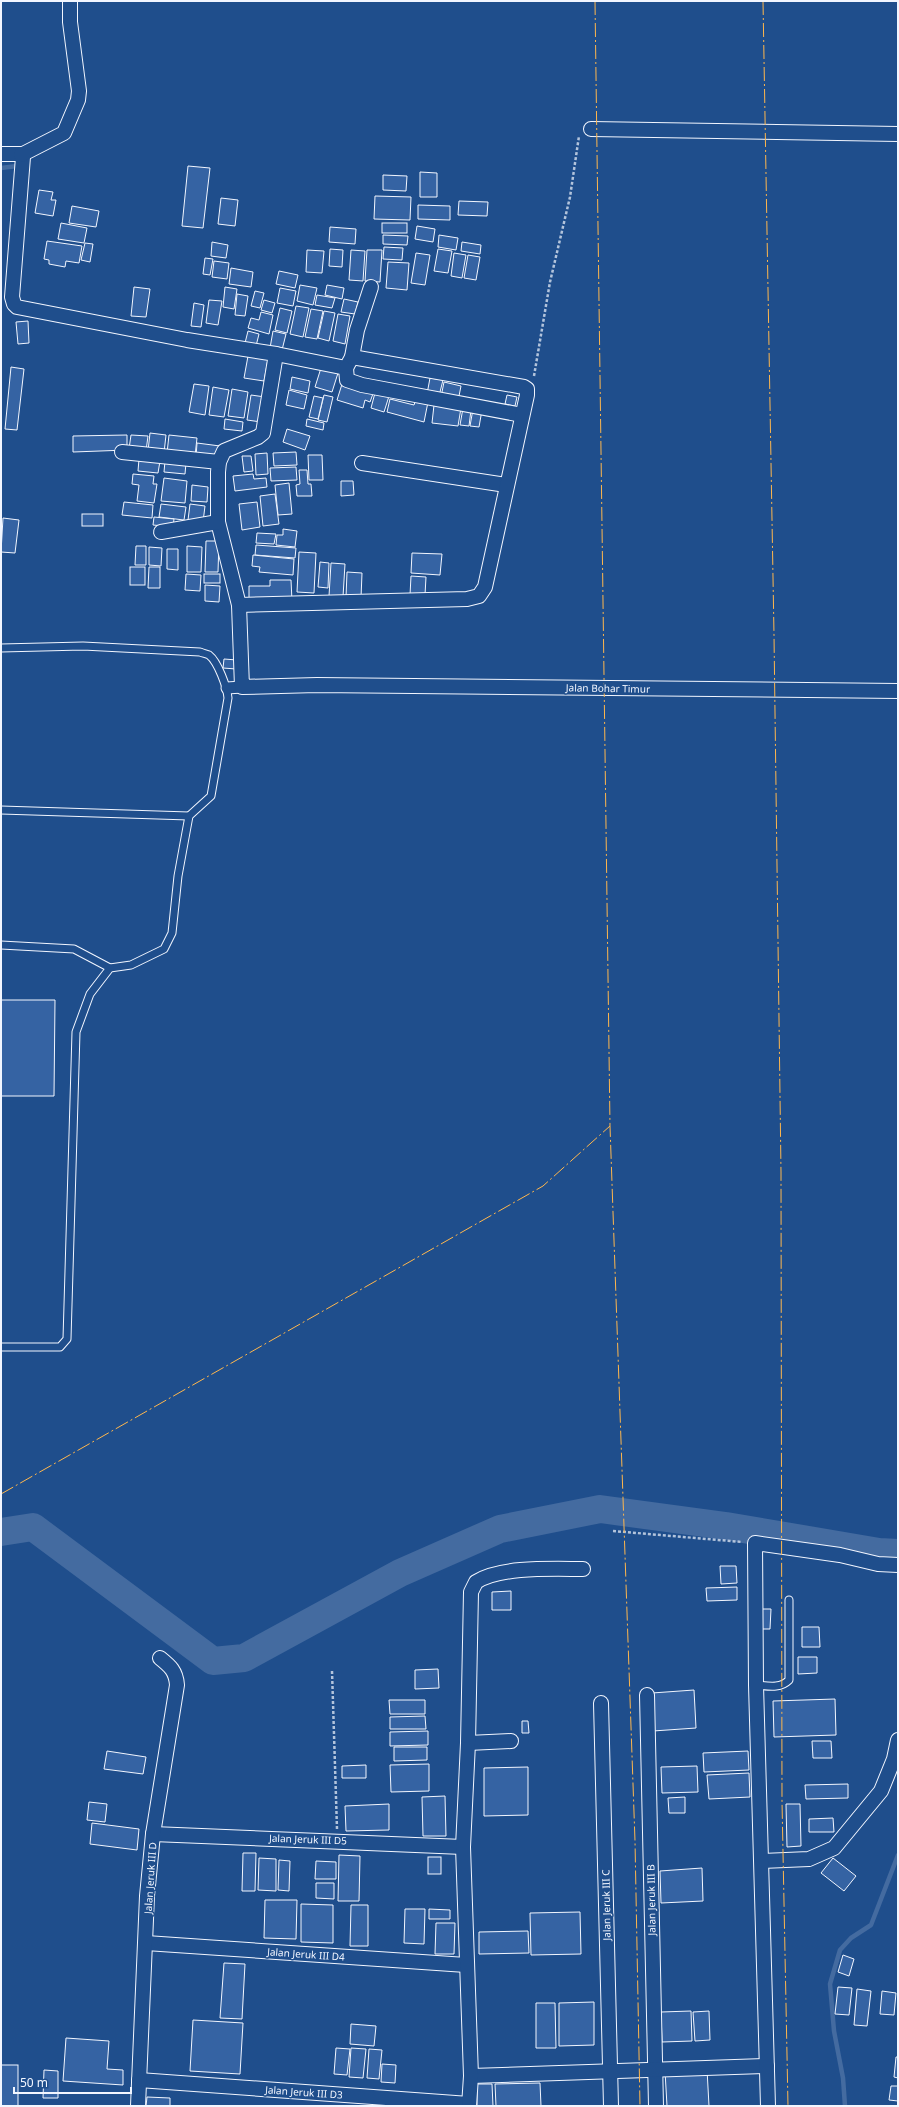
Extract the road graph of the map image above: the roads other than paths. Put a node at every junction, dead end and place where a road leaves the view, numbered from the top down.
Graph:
1 (70, 1) edge
2 (591, 129) road end
3 (898, 134) edge
4 (1, 154) edge
5 (22, 156) junction
6 (371, 287) dead end
7 (276, 354) junction
8 (349, 363) junction
9 (522, 415) junction
10 (122, 452) dead end
11 (219, 462) junction
12 (362, 463) dead end
13 (506, 485) junction
14 (218, 522) junction
15 (161, 532) dead end
16 (239, 605) junction
17 (1, 648) edge
18 (242, 687) junction
19 (227, 688) junction
20 (898, 691) edge
21 (1, 810) edge
22 (189, 816) junction
23 (1, 945) edge
24 (110, 968) junction
25 (1, 1347) edge
26 (898, 1565) edge
27 (583, 1569) dead end
28 (789, 1600) dead end
29 (160, 1658) dead end
30 (756, 1686) junction
31 (647, 1695) dead end
32 (601, 1703) dead end
33 (898, 1740) edge
34 (511, 1741) dead end
35 (468, 1743) junction
36 (153, 1834) junction
37 (463, 1846) junction
38 (762, 1861) junction
39 (146, 1944) junction
40 (466, 1965) junction
41 (767, 2066) junction
42 (655, 2070) junction
43 (610, 2071) junction
44 (471, 2076) junction
45 (139, 2080) junction
46 (469, 2105) edge
47 (138, 2106) edge
48 (611, 2106) edge
49 (656, 2106) edge
50 (768, 2106) edge

1 - 5 street
2 - 3 street
4 - 5 street
5 - 7 street
6 - 8 street
7 - 8 street
7 - 11 street
8 - 9 street
8 - 9 street
9 - 13 street
10 - 11 street
11 - 14 street
12 - 13 street
13 - 16 street
14 - 15 street
14 - 16 street
16 - 18 street
17 - 19 lane
18 - 19 street
18 - 20 street, Jalan Bohar Timur
19 - 22 lane
21 - 22 lane
22 - 24 lane
23 - 24 lane
24 - 25 lane
26 - 30 street
27 - 35 street
28 - 30 lane
29 - 36 street, Jalan Jeruk III D
30 - 38 street
31 - 42 street, Jalan Jeruk III B
32 - 43 street, Jalan Jeruk III C
33 - 38 street
34 - 35 street
35 - 37 street
36 - 37 street, Jalan Jeruk III D5
36 - 39 street, Jalan Jeruk III D
37 - 40 street
38 - 41 street
39 - 40 street, Jalan Jeruk III D4
39 - 45 street, Jalan Jeruk III D
40 - 44 street
41 - 42 street
41 - 50 street
42 - 43 street
42 - 49 street, Jalan Jeruk III B
43 - 44 street
43 - 48 street, Jalan Jeruk III C
44 - 46 street
45 - 46 street, Jalan Jeruk III D3
45 - 47 street, Jalan Jeruk III D

